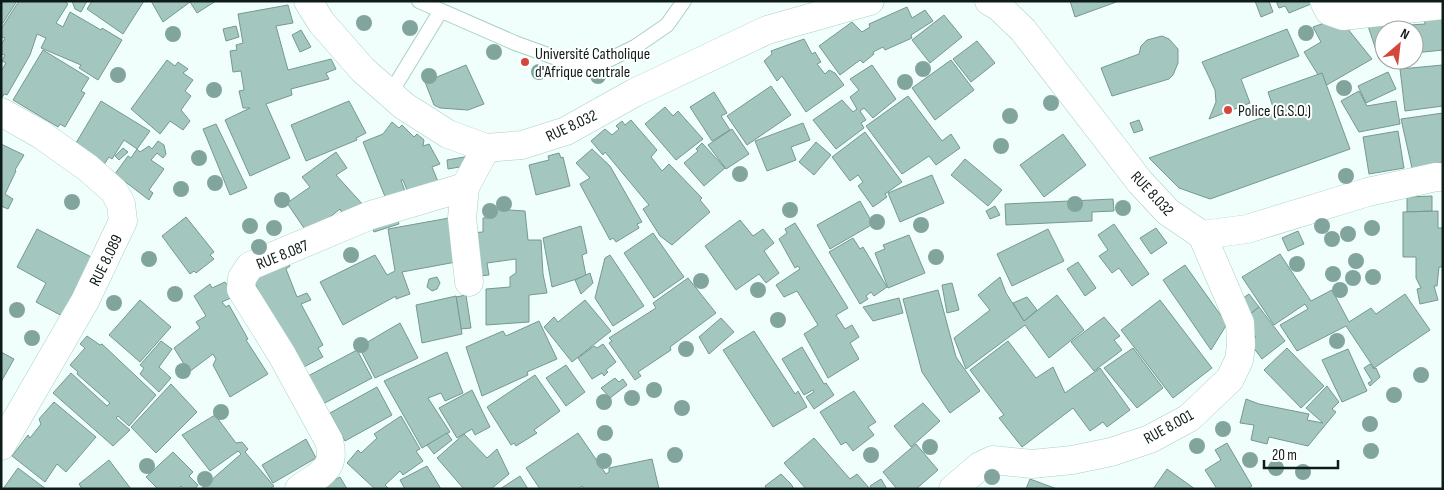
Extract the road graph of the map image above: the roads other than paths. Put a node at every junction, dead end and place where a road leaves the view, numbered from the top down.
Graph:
1 (308, 1) edge
2 (419, 1) edge
3 (684, 1) edge
4 (870, 1) edge
5 (989, 1) edge
6 (1324, 1) edge
7 (1443, 5) edge
8 (440, 12) junction
9 (390, 94) junction
10 (1, 112) edge
11 (486, 148) junction
12 (1443, 177) edge
13 (465, 187) junction
14 (1202, 235) junction
15 (470, 282) dead end
16 (1, 446) edge
17 (299, 489) edge
18 (953, 489) edge

1 - 9 street, RUE 8.032
2 - 8 lane
3 - 8 lane
4 - 11 street, RUE 8.032
5 - 14 street, RUE 8.032
6 - 7 street
8 - 9 lane
9 - 11 street, RUE 8.032
10 - 16 street, RUE 8.089
11 - 13 street
12 - 14 street
13 - 15 street
13 - 17 street, RUE 8.087
14 - 18 street, RUE 8.001

